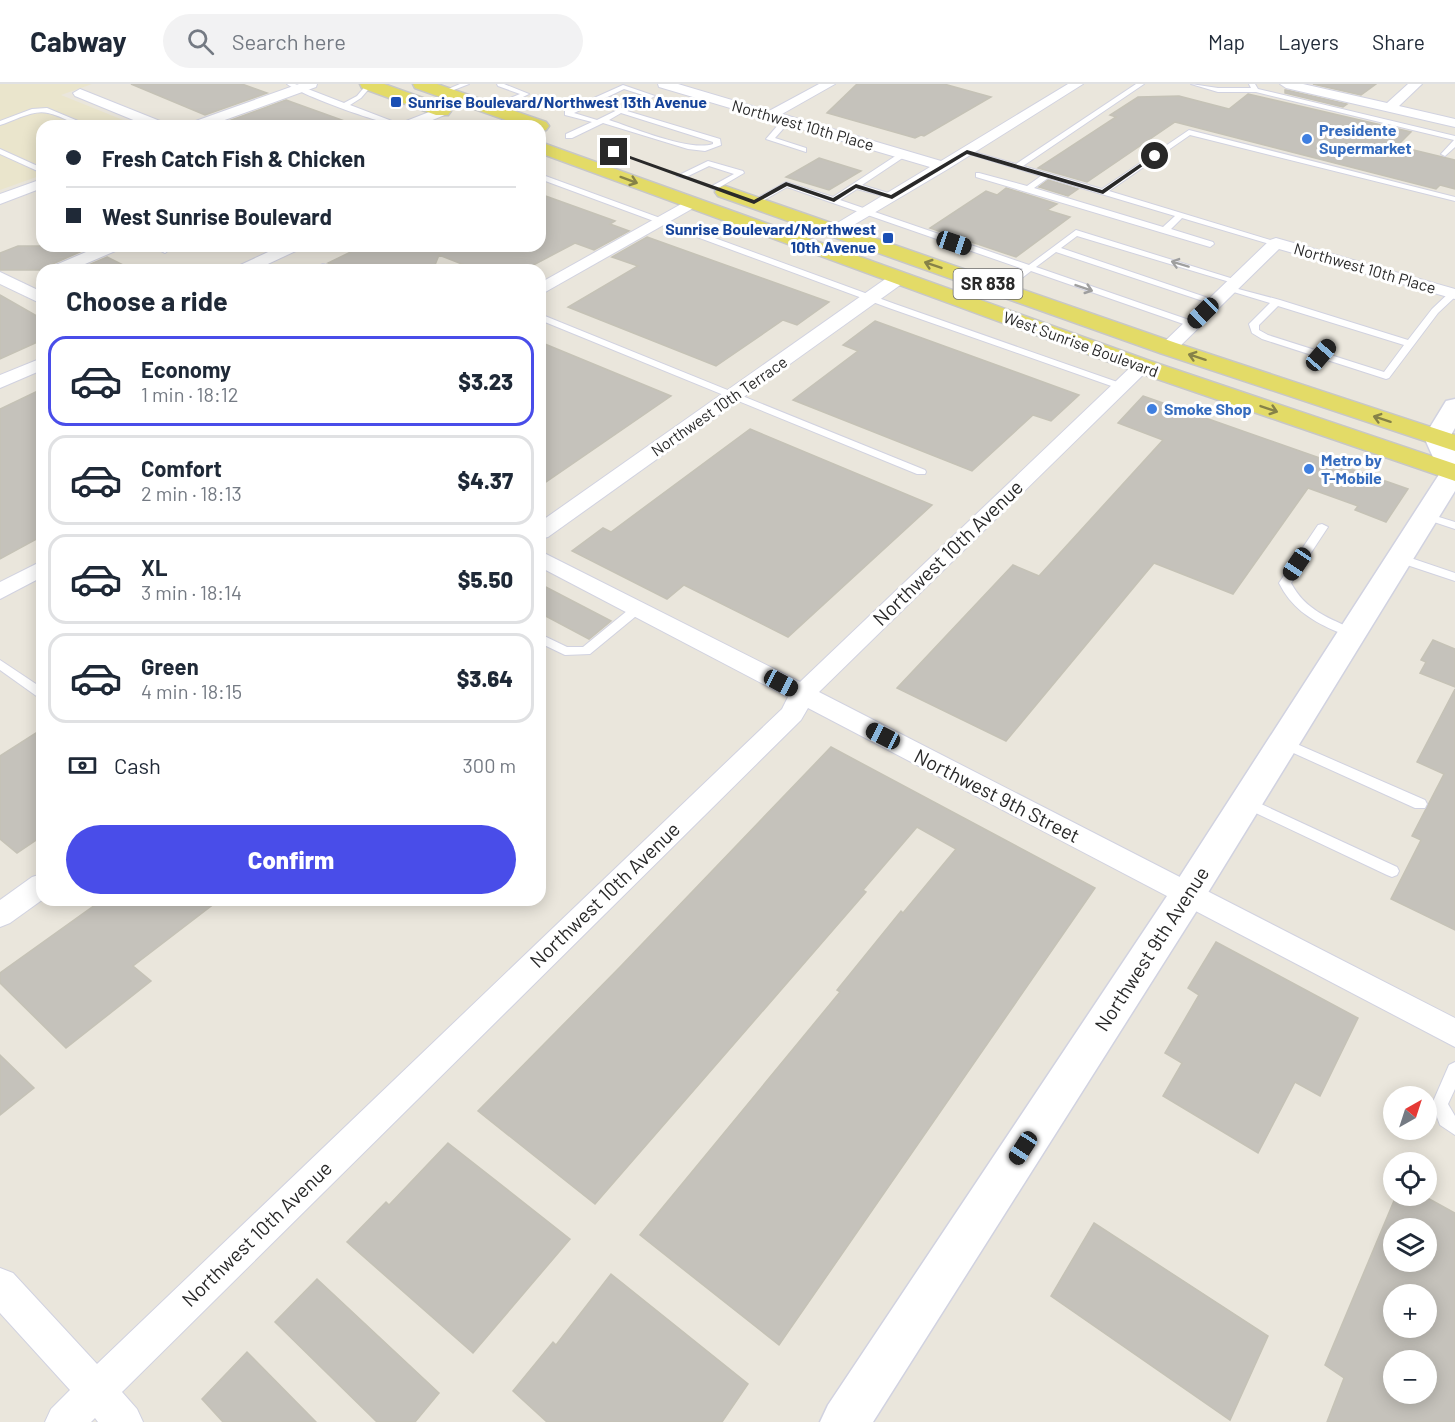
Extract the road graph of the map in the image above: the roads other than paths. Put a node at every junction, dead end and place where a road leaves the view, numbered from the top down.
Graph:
1 (369, 84) edge
2 (421, 84) edge
3 (466, 84) edge
4 (664, 84) edge
5 (829, 84) edge
6 (1077, 84) edge
7 (1141, 84) edge
8 (1194, 84) edge
9 (1286, 84) edge
10 (1416, 84) edge
11 (300, 85) edge
12 (500, 85) edge
13 (100, 87) dead end
14 (1254, 87) edge
15 (444, 92) junction
16 (344, 106) junction
17 (1389, 108) junction
18 (491, 109) junction
19 (442, 111) junction
20 (621, 111) junction
21 (771, 115) junction
22 (462, 118) dead end
23 (71, 120) edge
24 (147, 120) edge
25 (210, 120) edge
26 (393, 120) edge
27 (421, 120) edge
28 (523, 120) edge
29 (788, 120) junction
30 (600, 121) junction
31 (0, 123) edge
32 (1455, 123) edge
33 (546, 128) edge
34 (569, 136) junction
35 (1455, 140) edge
36 (546, 149) edge
37 (803, 150) dead end
38 (0, 151) edge
39 (967, 152) junction
40 (903, 154) junction
41 (1445, 154) dead end
42 (36, 160) edge
43 (27, 164) junction
44 (943, 166) junction
45 (1017, 167) junction
46 (36, 168) edge
47 (979, 175) dead end
48 (681, 176) junction
49 (1046, 176) junction
50 (546, 178) edge
51 (36, 185) edge
52 (856, 186) junction
53 (715, 188) junction
54 (1028, 189) junction
55 (1103, 192) junction
56 (892, 197) junction
57 (0, 199) edge
58 (1455, 199) edge
59 (834, 200) junction
60 (754, 202) junction
61 (692, 203) junction
62 (866, 213) junction
63 (1181, 215) junction
64 (664, 220) junction
65 (763, 230) junction
66 (1165, 230) junction
67 (835, 231) junction
68 (1276, 243) junction
69 (1210, 244) dead end
70 (1054, 249) junction
71 (100, 252) edge
72 (281, 252) edge
73 (71, 264) edge
74 (255, 264) edge
75 (1028, 269) junction
76 (0, 277) edge
77 (36, 279) edge
78 (897, 279) junction
79 (1233, 284) junction
80 (19, 286) junction
81 (546, 287) edge
82 (1002, 289) junction
83 (1455, 293) edge
84 (36, 296) edge
85 (872, 297) junction
86 (1215, 302) junction
87 (1277, 303) junction
88 (1320, 316) junction
89 (546, 319) edge
90 (1192, 324) junction
91 (1312, 324) dead end
92 (1348, 324) junction
93 (1341, 332) dead end
94 (1300, 337) dead end
95 (1410, 344) junction
96 (1292, 346) junction
97 (1329, 346) dead end
98 (1168, 348) junction
99 (1321, 355) junction
100 (1360, 356) dead end
101 (1353, 365) junction
102 (36, 366) edge
103 (1142, 366) junction
104 (0, 382) edge
105 (1120, 386) junction
106 (734, 396) junction
107 (1455, 406) edge
108 (1451, 459) edge
109 (921, 472) dead end
110 (1440, 521) edge
111 (1322, 527) dead end
112 (546, 528) edge
113 (1399, 558) junction
114 (546, 561) edge
115 (36, 575) edge
116 (1455, 577) edge
117 (0, 592) edge
118 (637, 609) junction
119 (1352, 633) junction
120 (546, 641) edge
121 (0, 664) edge
122 (36, 691) edge
123 (802, 694) junction
124 (1283, 743) junction
125 (1246, 802) junction
126 (1420, 804) dead end
127 (1392, 871) dead end
128 (36, 889) edge
129 (1188, 894) junction
130 (0, 915) edge
131 (1455, 1033) edge
132 (1455, 1070) edge
133 (1455, 1127) edge
134 (0, 1286) edge
135 (96, 1390) junction
136 (64, 1422) edge
137 (124, 1422) edge
138 (845, 1422) edge

1 - 16 lane
1 - 19 main road
2 - 15 main road, West Sunrise Boulevard / SR 838
3 - 15 lane
4 - 21 street, Northwest 10th Place
5 - 21 street
6 - 39 street
7 - 45 lane
8 - 14 lane
9 - 17 street
10 - 17 street
11 - 16 lane
11 - 25 street
12 - 18 lane
13 - 24 street
14 - 35 lane
15 - 18 main road, West Sunrise Boulevard / SR 838
16 - 26 lane
17 - 32 street
18 - 28 main road, West Sunrise Boulevard / SR 838
19 - 22 main road
19 - 27 street
20 - 30 lane
20 - 30 lane
20 - 30 lane
21 - 29 street, Northwest 10th Place
23 - 31 lane
29 - 37 lane
29 - 40 street, Northwest 10th Place
30 - 34 lane
33 - 34 main road, West Sunrise Boulevard / SR 838
34 - 48 main road, West Sunrise Boulevard / SR 838
35 - 41 lane
36 -> 61 main road, West Sunrise Boulevard / SR 838
38 - 43 lane
39 - 44 street
39 - 45 lane
40 - 44 street, Northwest 10th Place
40 - 52 lane
42 - 43 lane
43 - 46 lane
44 - 56 street
45 - 49 lane
47 - 54 lane
48 - 53 main road, West Sunrise Boulevard / SR 838
48 - 53 lane
49 - 54 lane
49 - 55 lane
50 - 64 lane
51 - 57 street
52 - 56 lane
52 - 59 lane
53 - 60 main road, West Sunrise Boulevard / SR 838
54 - 66 lane
55 - 58 lane
55 - 63 lane
56 - 62 street
59 - 60 lane
59 - 62 lane
60 - 67 main road, West Sunrise Boulevard / SR 838
61 - 64 street
61 - 65 main road, West Sunrise Boulevard / SR 838
62 - 67 street
62 - 75 lane
63 - 66 lane
63 - 68 lane
64 - 81 street
64 - 85 lane
65 - 67 main road
65 - 78 main road, West Sunrise Boulevard / SR 838
66 - 69 lane
82 -> 67 main road, West Sunrise Boulevard / SR 838
68 - 79 street
68 - 83 street, Northwest 10th Place
70 - 75 lane
79 -> 70 lane
70 - 86 lane
71 - 73 street
72 - 74 street
75 - 82 lane
75 -> 90 lane
76 - 80 street
77 - 80 street
78 - 85 street, Northwest 10th Terrace
78 - 103 main road, West Sunrise Boulevard / SR 838
79 - 86 street
79 - 87 lane
80 - 84 street
82 - 98 main road, West Sunrise Boulevard / SR 838
83 - 95 lane
85 - 105 lane
85 - 106 street, Northwest 10th Terrace
86 - 90 street
87 - 88 lane
87 - 96 lane
88 - 91 lane
88 - 92 lane
89 - 106 lane
90 - 98 street
92 - 93 lane
92 - 95 lane
94 - 96 lane
95 - 101 lane
96 - 99 lane
97 - 99 lane
108 -> 98 main road, West Sunrise Boulevard / SR 838
99 - 101 lane
100 - 101 lane
102 - 104 street
103 - 105 street, Northwest 10th Avenue
103 -> 108 main road, West Sunrise Boulevard / SR 838
105 - 123 street, Northwest 10th Avenue
106 - 109 lane
106 - 112 street, Northwest 10th Terrace
107 - 108 main road, Northwest 9th Avenue
108 - 110 main road, Northwest 9th Avenue
110 - 113 main road, Northwest 9th Avenue
111 - 119 lane
113 - 116 lane
113 - 119 main road, Northwest 9th Avenue
114 - 118 street, Northwest 9th Street
115 - 117 street
118 - 120 lane
118 - 123 street, Northwest 9th Street
119 - 124 main road, Northwest 9th Avenue
121 - 122 lane
123 - 129 street, Northwest 9th Street
123 - 135 street, Northwest 10th Avenue
124 - 125 main road, Northwest 9th Avenue
124 - 126 lane
125 - 127 lane
125 - 129 main road, Northwest 9th Avenue
128 - 130 street
129 - 131 street, Northwest 9th Street
129 - 138 main road, Northwest 9th Avenue
132 - 133 lane
134 - 135 street
135 - 136 street, Northwest 10th Avenue
135 - 137 street

